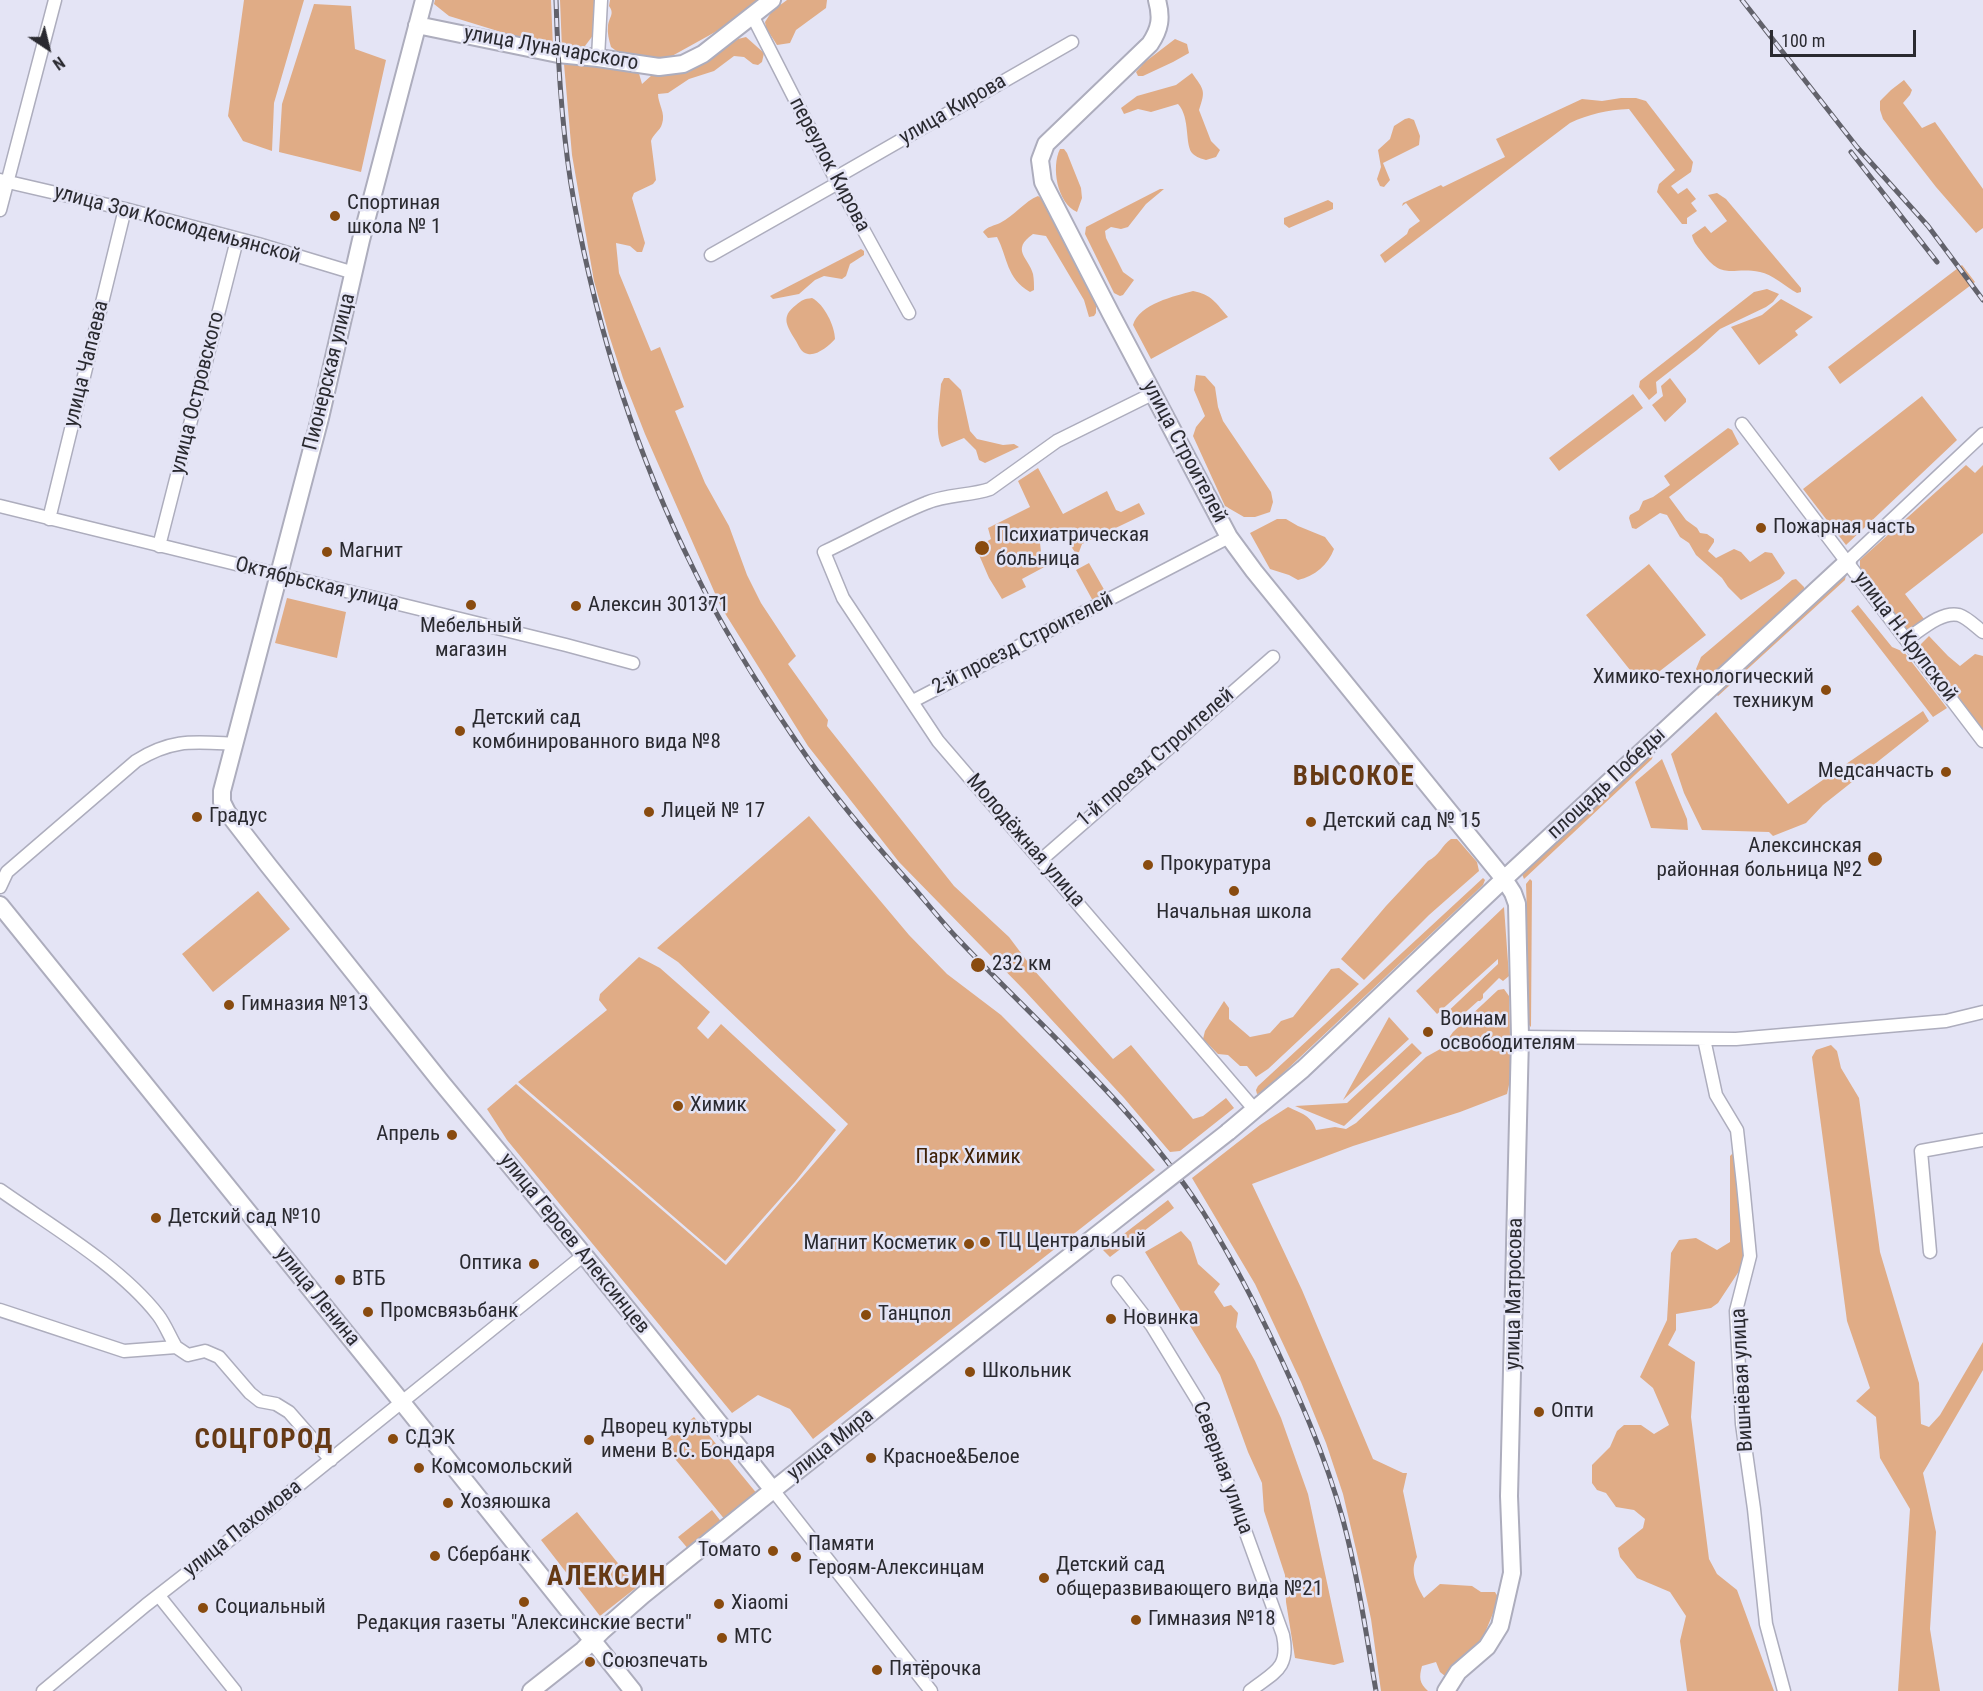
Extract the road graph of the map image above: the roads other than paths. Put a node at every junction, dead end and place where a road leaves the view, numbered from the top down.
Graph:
1 (55, 0) edge
2 (424, 0) edge
3 (601, 0) edge
4 (772, 0) edge
5 (1157, 0) edge
6 (752, 15) junction
7 (417, 24) junction
8 (1072, 42) dead end
9 (598, 58) junction
10 (4, 181) edge
11 (836, 181) junction
12 (125, 209) junction
13 (0, 210) edge
14 (237, 240) junction
15 (711, 255) dead end
16 (354, 273) junction
17 (909, 313) dead end
18 (1154, 393) junction
19 (1742, 424) dead end
20 (1983, 434) edge
21 (0, 506) edge
22 (49, 519) junction
23 (1229, 537) junction
24 (159, 546) junction
25 (1848, 561) junction
26 (279, 576) junction
27 (1983, 632) edge
28 (1907, 639) junction
29 (1273, 657) dead end
30 (633, 663) dead end
31 (913, 701) junction
32 (1983, 741) edge
33 (236, 744) junction
34 (221, 797) joint
35 (1041, 860) junction
36 (1504, 879) junction
37 (0, 887) edge
38 (0, 905) edge
39 (1983, 1012) edge
40 (1520, 1037) junction
41 (1704, 1039) junction
42 (1255, 1110) junction
43 (1228, 1132) joint
44 (1983, 1140) edge
45 (0, 1190) edge
46 (1930, 1252) dead end
47 (584, 1255) junction
48 (1118, 1282) dead end
49 (0, 1310) edge
50 (176, 1347) junction
51 (402, 1402) junction
52 (331, 1460) junction
53 (773, 1490) junction
54 (159, 1596) junction
55 (593, 1641) junction
56 (43, 1691) edge
57 (235, 1691) edge
58 (531, 1691) edge
59 (633, 1691) edge
60 (931, 1691) edge
61 (1250, 1691) edge
62 (1446, 1691) edge
63 (1784, 1691) edge

1 - 10 street
2 - 7 street, Пионерская улица
3 - 9 street
4 - 6 street, улица Луначарского
5 - 18 street, улица Строителей
6 - 9 street, улица Луначарского
6 - 11 street, переулок Кирова
7 - 9 street, улица Луначарского
7 - 16 street, Пионерская улица
8 - 11 street, улица Кирова
10 - 12 street, улица Зои Космодемьянской
10 - 13 street
11 - 15 street, улица Кирова
11 - 17 street, переулок Кирова
12 - 14 street, улица Зои Космодемьянской
12 - 22 street, улица Чапаева
14 - 16 street, улица Зои Космодемьянской
14 - 24 street, улица Островского
16 - 26 street, Пионерская улица
18 - 23 street, улица Строителей
18 - 31 street, Молодёжная улица
19 - 25 street, улица Н.Крупской
20 - 25 street, площадь Победы
21 - 22 street, Октябрьская улица
22 - 24 street, Октябрьская улица
23 - 31 street, 2-й проезд Строителей
23 - 36 street, улица Строителей
24 - 26 street, Октябрьская улица
25 - 28 street, улица Н.Крупской
25 - 36 street, площадь Победы
26 - 30 street, Октябрьская улица
26 - 33 street, Пионерская улица
27 - 28 street
28 - 32 street, улица Н.Крупской
29 - 35 street, 1-й проезд Строителей
31 - 35 street, Молодёжная улица
33 - 34 street, Пионерская улица
33 - 37 street
34 - 47 street, улица Героев Алексинцев
35 - 42 street, Молодёжная улица
36 - 40 street, улица Матросова
36 - 42 street, площадь Победы
38 - 51 street, улица Ленина
39 - 41 street
40 - 41 street
40 - 62 street, улица Матросова
41 - 63 street, Вишнёвая улица
42 - 43 street, площадь Победы
43 - 53 street, улица Мира, bridge
44 - 46 street
45 - 50 street
47 - 51 street, улица Пахомова
47 - 53 street, улица Героев Алексинцев
48 - 61 street, Северная улица
49 - 50 street
50 - 52 street
51 - 52 street, улица Пахомова
51 - 55 street, улица Ленина
52 - 54 street, улица Пахомова
53 - 55 street, улица Мира
53 - 60 street, улица Героев Алексинцев
54 - 56 street, улица Пахомова
54 - 57 street
55 - 58 street, улица Мира
55 - 59 street, улица Ленина

